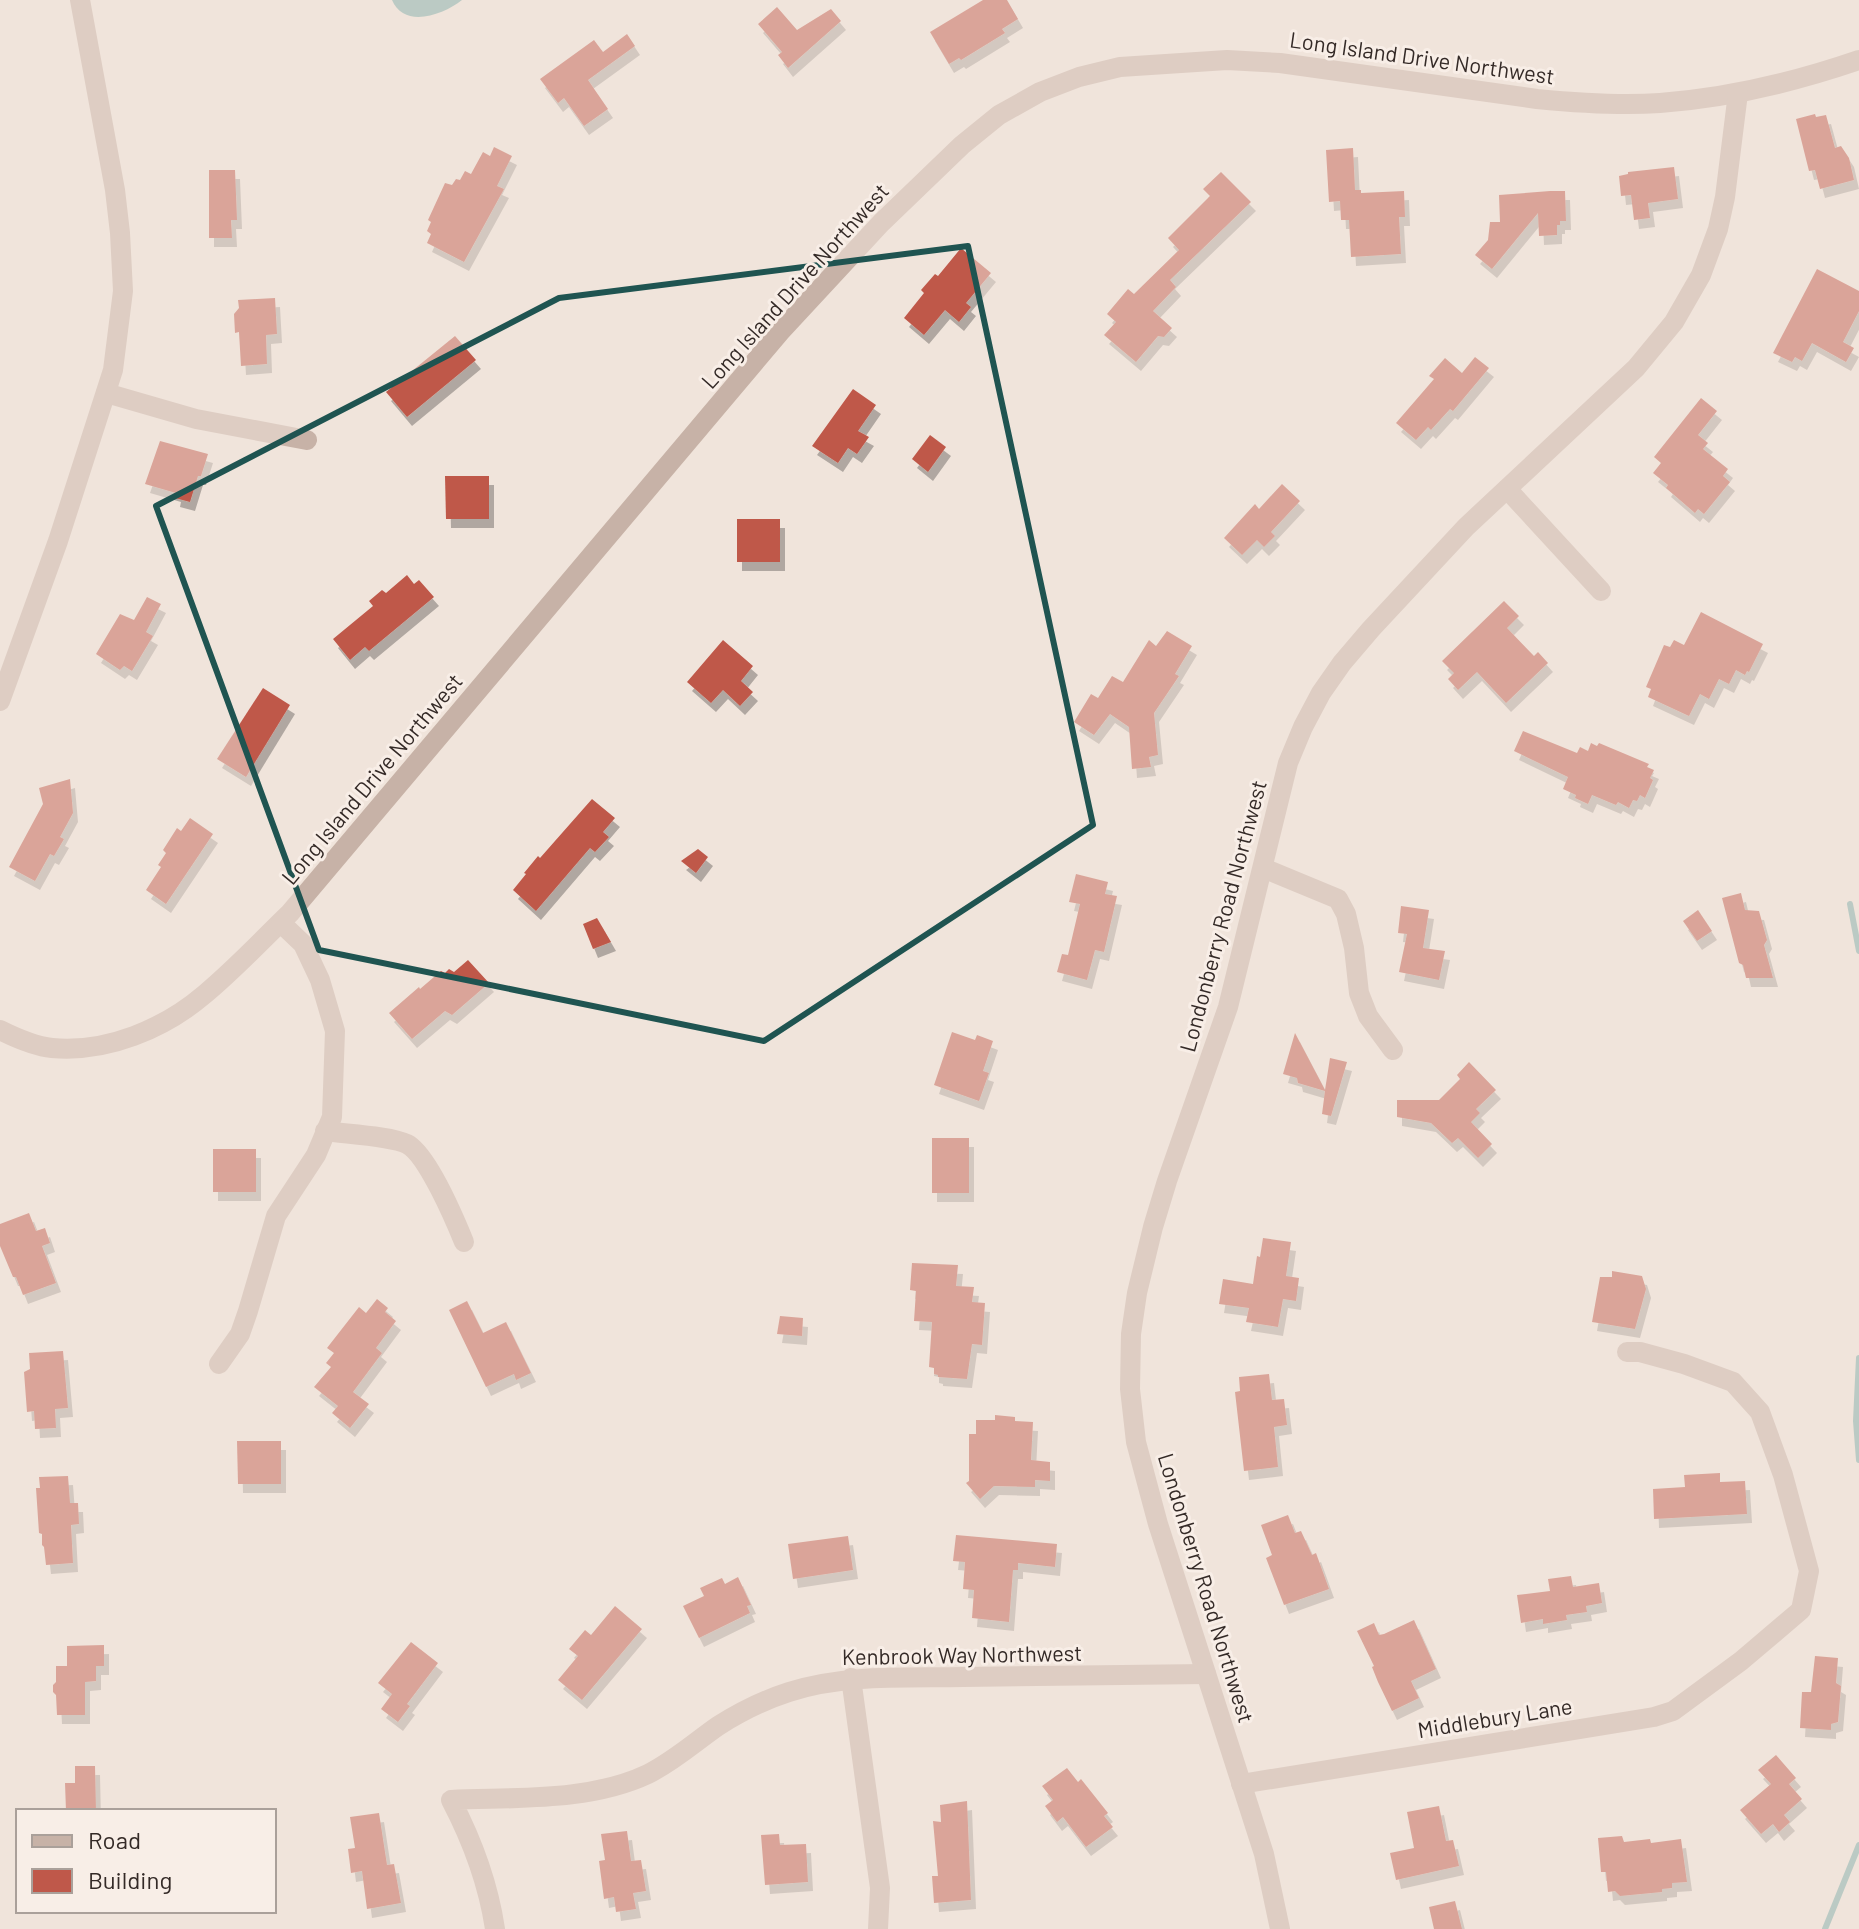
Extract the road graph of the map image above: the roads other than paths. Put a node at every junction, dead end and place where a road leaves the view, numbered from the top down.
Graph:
1 (80, 0) edge
2 (1859, 60) edge
3 (1738, 93) junction
4 (106, 393) junction
5 (307, 440) dead end
6 (1507, 489) junction
7 (1601, 591) dead end
8 (0, 701) edge
9 (1263, 868) junction
10 (281, 923) junction
11 (0, 1030) edge
12 (1393, 1050) dead end
13 (325, 1131) junction
14 (464, 1242) dead end
15 (1627, 1352) dead end
16 (219, 1364) dead end
17 (1206, 1674) junction
18 (851, 1678) junction
19 (1241, 1784) junction
20 (495, 1929) edge
21 (878, 1929) edge
22 (1280, 1929) edge

1 - 4 street
2 - 3 street, Long Island Drive Northwest
3 - 6 street, Londonberry Road Northwest
3 - 10 street, Long Island Drive Northwest
4 - 5 street
4 - 8 street
6 - 7 street
6 - 9 street, Londonberry Road Northwest
9 - 12 street
9 - 17 street, Londonberry Road Northwest
10 - 11 street, Long Island Drive Northwest
10 - 13 street
13 - 14 street
13 - 16 street
15 - 19 street, Middlebury Lane
17 - 18 street, Kenbrook Way Northwest
17 - 19 street, Londonberry Road Northwest
18 - 20 street, Kenbrook Way Northwest
18 - 21 street
19 - 22 street, Londonberry Road Northwest

